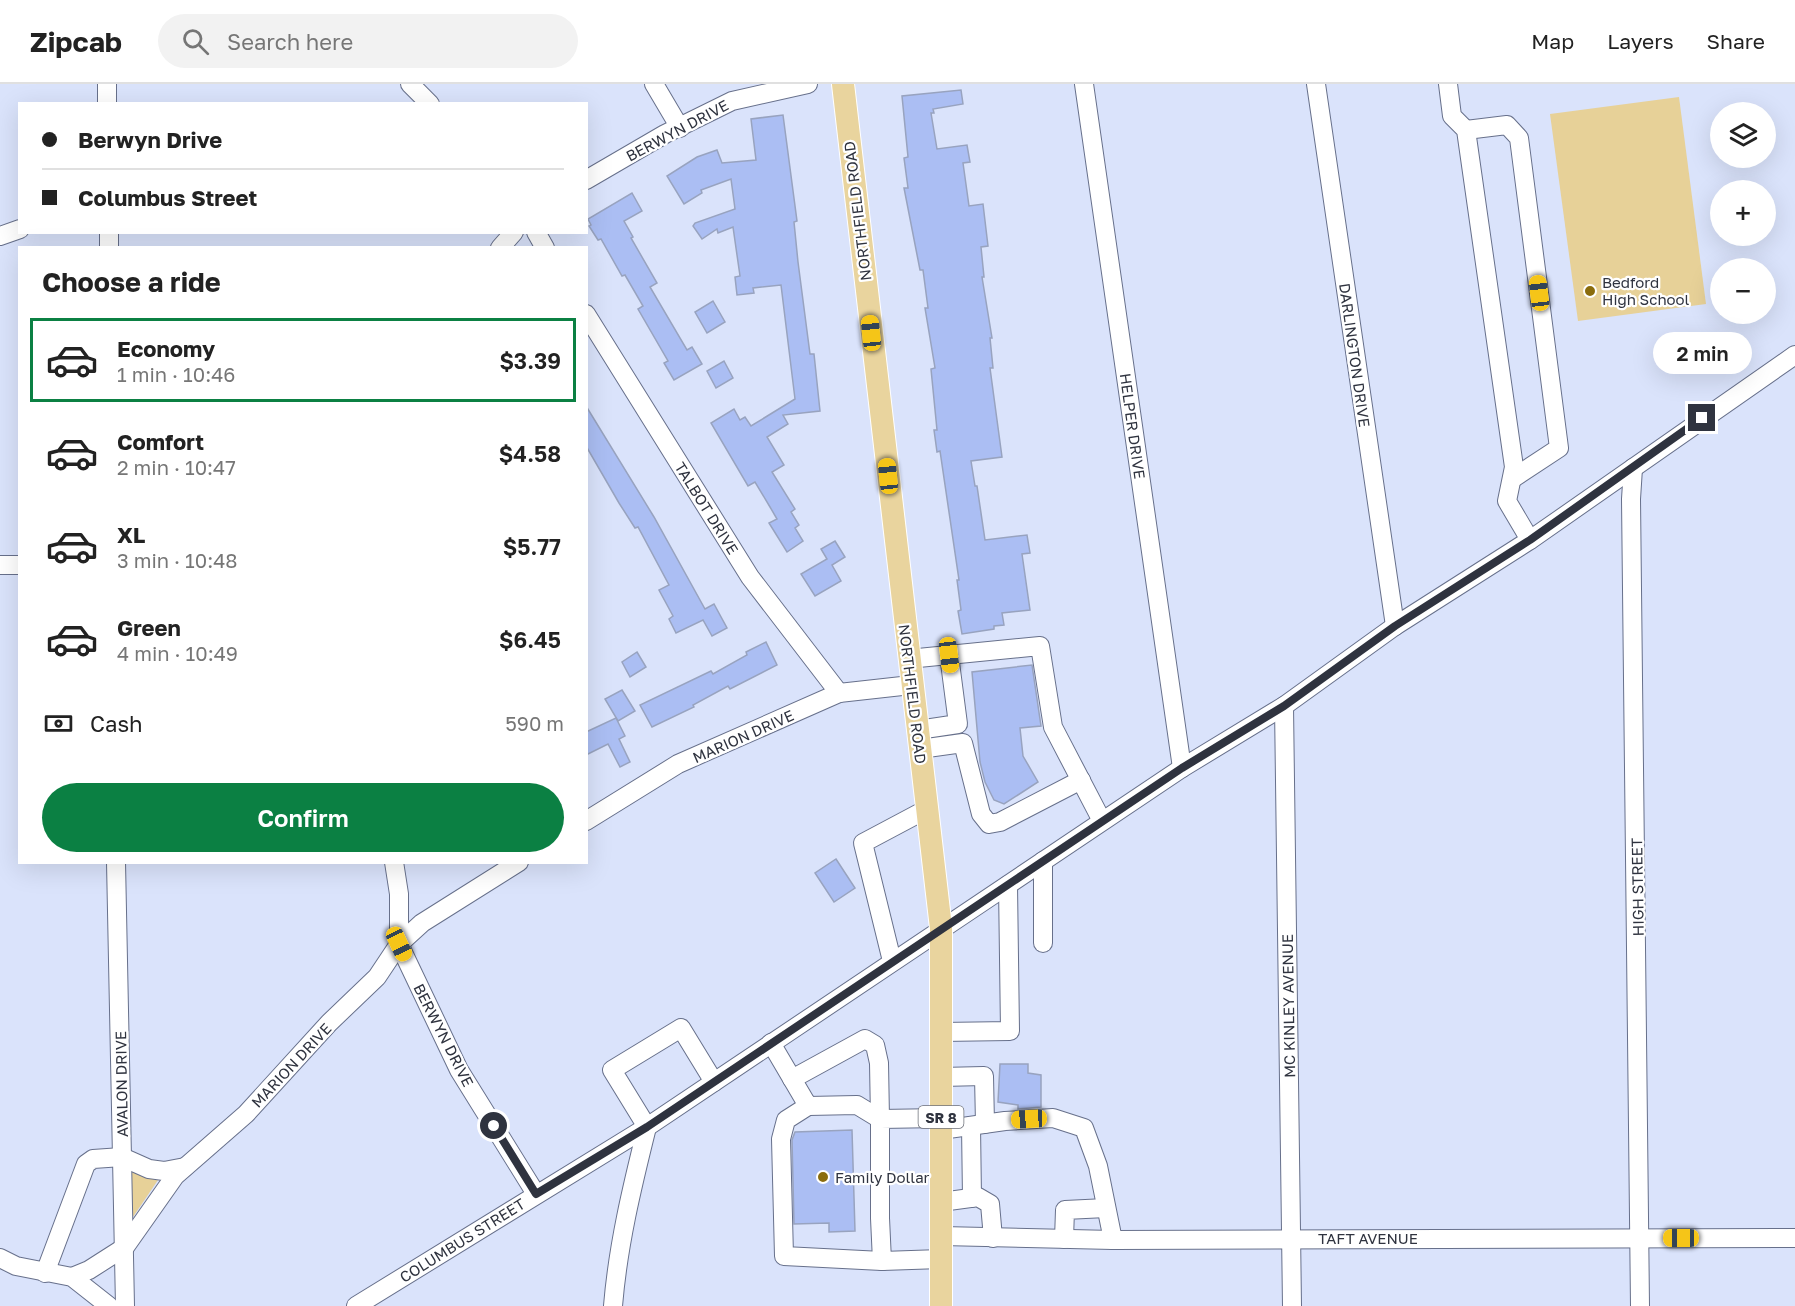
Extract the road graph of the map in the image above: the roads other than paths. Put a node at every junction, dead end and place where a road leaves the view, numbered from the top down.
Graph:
1 (106, 84) edge
2 (410, 84) edge
3 (654, 84) edge
4 (808, 84) edge
5 (843, 84) edge
6 (1084, 84) edge
7 (1316, 84) edge
8 (1448, 84) edge
9 (107, 102) edge
10 (428, 102) edge
11 (680, 128) junction
12 (1466, 130) junction
13 (588, 179) edge
14 (18, 230) edge
15 (512, 234) edge
16 (0, 236) edge
17 (502, 246) edge
18 (588, 317) edge
19 (1795, 355) edge
20 (1633, 468) junction
21 (1512, 479) junction
22 (1530, 540) junction
23 (0, 565) edge
24 (18, 565) edge
25 (1395, 626) junction
26 (949, 655) junction
27 (908, 658) junction
28 (911, 685) junction
29 (839, 693) junction
30 (1284, 706) junction
31 (919, 739) junction
32 (1182, 768) junction
33 (1081, 780) junction
34 (927, 809) junction
35 (588, 820) edge
36 (1102, 821) junction
37 (1043, 861) junction
38 (116, 864) edge
39 (394, 864) edge
40 (516, 864) edge
41 (1008, 885) junction
42 (941, 928) junction
43 (1043, 943) dead end
44 (399, 944) junction
45 (892, 961) junction
46 (941, 1032) junction
47 (771, 1043) junction
48 (941, 1077) junction
49 (792, 1079) junction
50 (714, 1082) junction
51 (808, 1106) junction
52 (880, 1119) junction
53 (941, 1124) junction
54 (978, 1125) junction
55 (647, 1127) junction
56 (122, 1157) junction
57 (184, 1167) junction
58 (536, 1194) junction
59 (972, 1198) junction
60 (941, 1202) junction
61 (1106, 1208) junction
62 (942, 1236) junction
63 (993, 1238) junction
64 (1292, 1238) junction
65 (1640, 1238) junction
66 (1795, 1238) edge
67 (1064, 1239) junction
68 (1113, 1240) junction
69 (125, 1247) junction
70 (0, 1258) edge
71 (941, 1259) junction
72 (882, 1261) junction
73 (45, 1273) junction
74 (72, 1277) junction
75 (109, 1306) edge
76 (125, 1306) edge
77 (356, 1306) edge
78 (613, 1306) edge
79 (941, 1306) edge
80 (1292, 1306) edge
81 (1640, 1306) edge

1 - 9 street
2 - 10 street
3 - 11 street
4 - 11 street, BERWYN DRIVE
5 - 27 main road, NORTHFIELD ROAD / SR 8
6 - 32 street, HELPER DRIVE
7 - 25 street, DARLINGTON DRIVE
8 - 12 street
11 - 13 street, BERWYN DRIVE
12 - 21 street
12 - 21 street
14 - 16 street
15 - 17 street
18 - 29 street, TALBOT DRIVE
19 - 20 street, COLUMBUS STREET
20 - 22 street, COLUMBUS STREET
20 - 65 street, HIGH STREET
21 - 22 street
22 - 25 street, COLUMBUS STREET
23 - 24 street
25 - 30 street, COLUMBUS STREET
26 - 27 street
26 - 31 street
26 - 33 street
27 - 28 main road, NORTHFIELD ROAD / SR 8
28 - 29 street, MARION DRIVE
28 - 31 main road, NORTHFIELD ROAD / SR 8
29 - 35 street, MARION DRIVE
30 - 32 street, COLUMBUS STREET
30 - 64 street, MC KINLEY AVENUE
31 - 33 street
31 - 34 main road, NORTHFIELD ROAD / SR 8
32 - 36 street, COLUMBUS STREET
33 - 36 street
34 - 42 main road, NORTHFIELD ROAD / SR 8
34 - 45 street
36 - 37 street, COLUMBUS STREET
37 - 41 street, COLUMBUS STREET
37 - 43 street
38 - 56 street, AVALON DRIVE
39 - 44 street, BERWYN DRIVE
40 - 44 street, MARION DRIVE
41 - 42 street, COLUMBUS STREET
41 - 46 street
42 - 45 street, COLUMBUS STREET
42 - 46 main road, NORTHFIELD ROAD / SR 8
44 - 57 street, MARION DRIVE
44 - 58 street, BERWYN DRIVE
45 - 47 street, COLUMBUS STREET
46 - 48 main road, NORTHFIELD ROAD / SR 8
47 - 49 street
47 - 50 street, COLUMBUS STREET
48 - 53 main road, NORTHFIELD ROAD / SR 8
48 - 54 street
49 - 51 street
49 - 52 street
50 - 55 street, COLUMBUS STREET
50 - 55 street
51 - 52 street
51 - 72 street
52 - 53 street
52 - 72 street
53 - 54 street
53 - 60 main road, NORTHFIELD ROAD / SR 8
54 - 59 street
54 - 61 street
55 - 58 street, COLUMBUS STREET
55 - 78 street
56 - 57 street
56 - 69 street, AVALON DRIVE
56 - 73 street
57 - 69 street, MARION DRIVE
58 - 77 street, COLUMBUS STREET
59 - 60 street
59 - 63 street
60 - 62 main road, NORTHFIELD ROAD / SR 8
61 - 67 street
61 - 68 street
62 - 63 street, TAFT AVENUE
62 - 71 main road, NORTHFIELD ROAD / SR 8
63 - 67 street, TAFT AVENUE
64 - 65 street, TAFT AVENUE
64 - 68 street, TAFT AVENUE
64 - 80 street, MC KINLEY AVENUE
65 - 66 street, TAFT AVENUE
65 - 81 street, HIGH STREET
67 - 68 street, TAFT AVENUE
69 - 74 street, MARION DRIVE
69 - 76 street, AVALON DRIVE
70 - 73 street
71 - 72 street
71 - 79 main road, NORTHFIELD ROAD / SR 8
73 - 74 street
74 - 75 street

